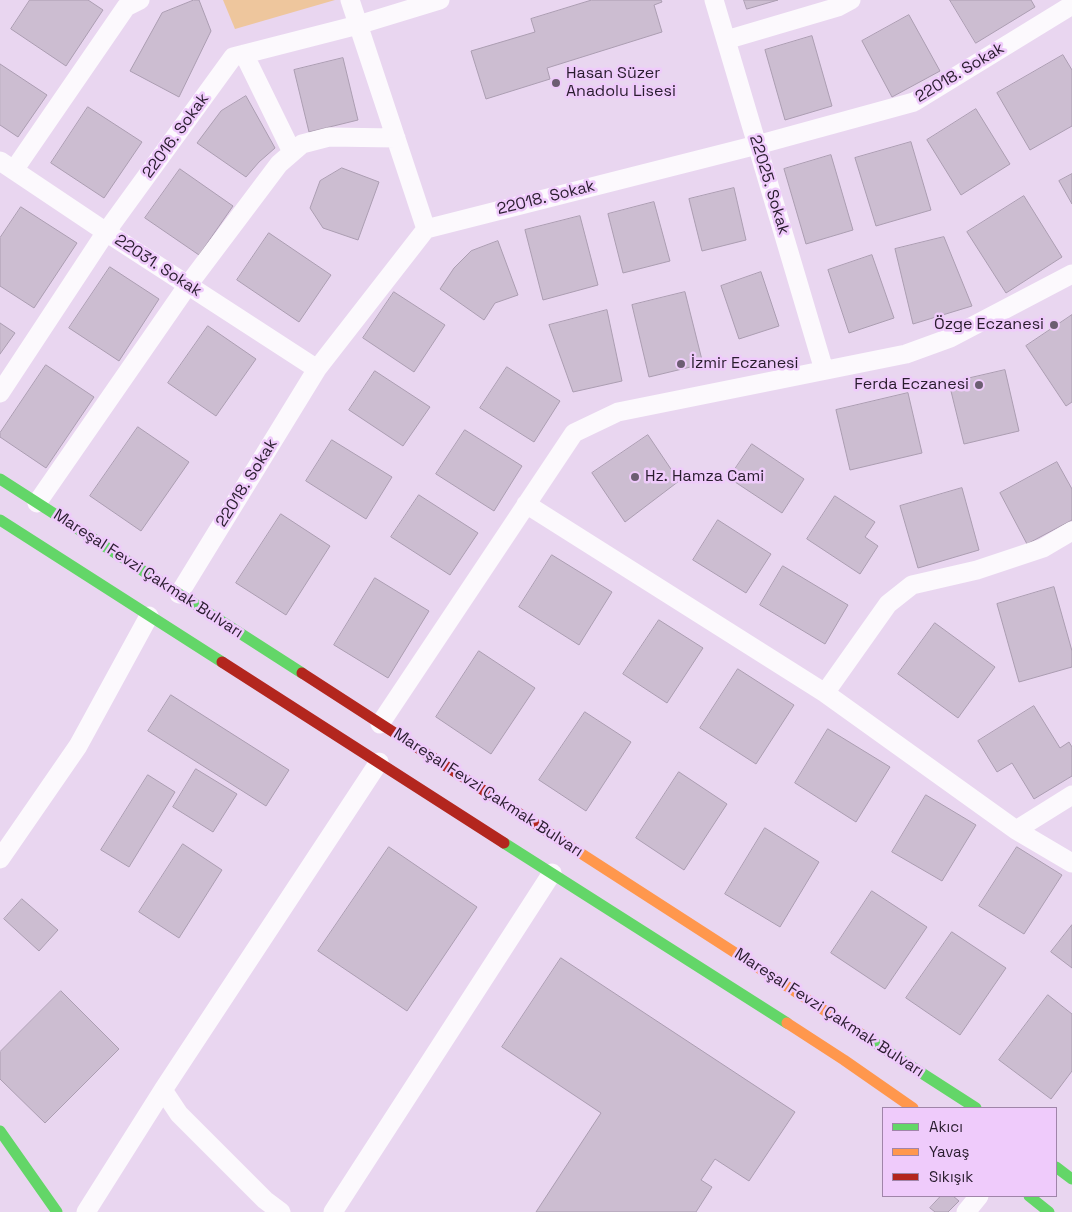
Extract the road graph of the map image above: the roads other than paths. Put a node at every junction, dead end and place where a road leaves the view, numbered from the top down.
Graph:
1 (140, 0) edge
2 (350, 0) edge
3 (440, 0) edge
4 (714, 0) edge
5 (851, 0) edge
6 (1072, 5) edge
7 (358, 25) junction
8 (726, 40) junction
9 (244, 54) junction
10 (396, 138) junction
11 (757, 145) junction
12 (292, 152) junction
13 (7, 166) edge
14 (426, 229) junction
15 (106, 232) junction
16 (1072, 274) edge
17 (188, 286) junction
18 (317, 369) junction
19 (824, 370) junction
20 (0, 393) edge
21 (0, 479) edge
22 (37, 503) junction
23 (526, 504) junction
24 (0, 520) edge
25 (1072, 531) edge
26 (179, 594) junction
27 (149, 616) junction
28 (825, 693) junction
29 (380, 724) junction
30 (379, 762) junction
31 (1072, 795) edge
32 (1016, 830) junction
33 (0, 859) edge
34 (1072, 863) edge
35 (552, 873) junction
36 (163, 1090) junction
37 (912, 1107) edge
38 (974, 1107) edge
39 (0, 1131) edge
40 (1057, 1168) edge
41 (1072, 1179) edge
42 (978, 1197) edge
43 (1029, 1197) edge
44 (57, 1212) edge
45 (86, 1212) edge
46 (281, 1212) edge
47 (334, 1212) edge
48 (966, 1212) edge
49 (1048, 1212) edge

1 - 13 street
2 - 7 street
3 - 7 street, 22016. Sokak
4 - 8 street, 22025. Sokak
5 - 8 street
6 - 11 street, 22018. Sokak
7 - 9 street, 22016. Sokak
7 - 10 street
8 - 11 street, 22025. Sokak
9 - 12 street
9 - 15 street, 22016. Sokak
10 - 12 street
10 - 14 street
11 - 14 street, 22018. Sokak
11 - 19 street, 22025. Sokak
12 - 17 street
13 - 15 street, 22031. Sokak
14 - 18 street, 22018. Sokak
15 - 17 street, 22031. Sokak
15 - 20 street, 22016. Sokak
16 - 19 street
17 - 18 street, 22031. Sokak
17 - 22 street
18 - 26 street, 22018. Sokak
19 - 23 street
21 - 22 main road, Mareşal Fevzi Çakmak Bulvarı
22 - 26 main road, Mareşal Fevzi Çakmak Bulvarı
23 - 28 street
23 - 29 street
24 - 27 main road
25 - 28 street
26 - 29 main road, Mareşal Fevzi Çakmak Bulvarı
27 - 30 main road
27 - 33 street
28 - 32 street
29 - 38 main road, Mareşal Fevzi Çakmak Bulvarı
30 - 35 main road
30 - 36 street
31 - 32 street
32 - 34 street
35 - 37 main road
35 - 47 street
36 - 45 street
36 - 46 street
39 - 44 main road
40 - 41 main road
42 - 48 street
43 - 49 main road

